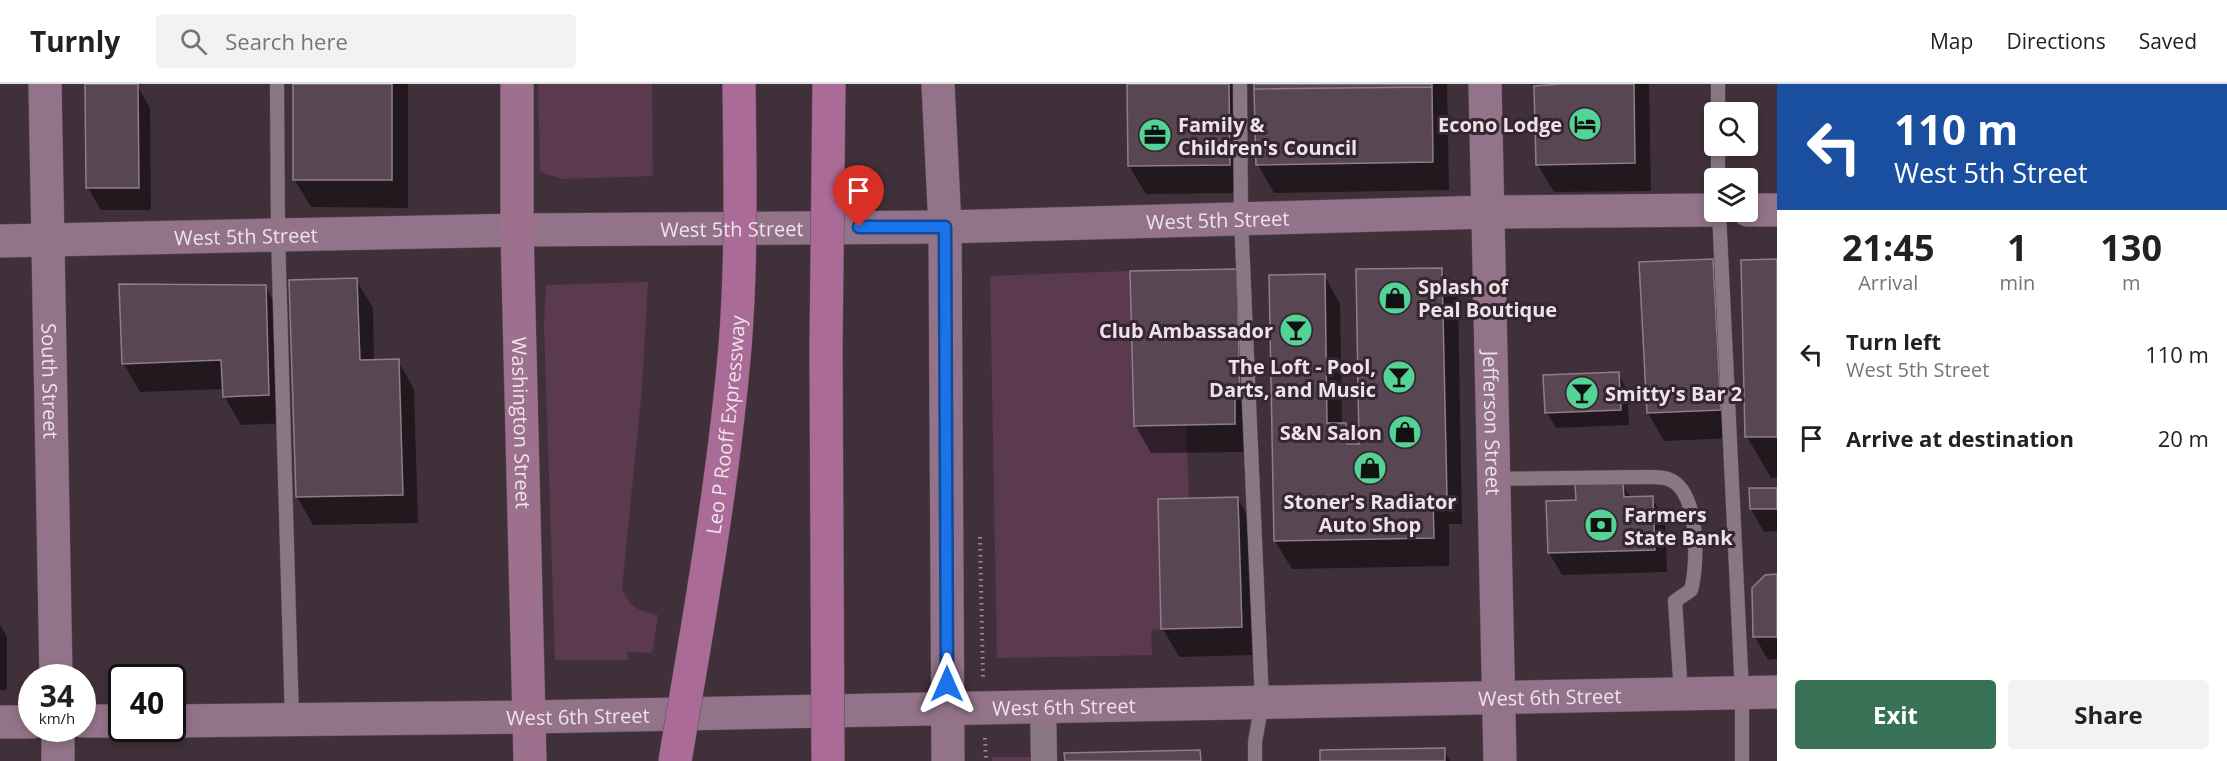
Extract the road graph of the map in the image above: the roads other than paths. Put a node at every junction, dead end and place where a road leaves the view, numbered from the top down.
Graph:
1 (45, 84) edge
2 (277, 84) edge
3 (517, 84) edge
4 (739, 84) edge
5 (829, 84) edge
6 (938, 84) edge
7 (1240, 84) edge
8 (1485, 84) edge
9 (1718, 84) edge
10 (1718, 102) edge
11 (1758, 210) edge
12 (1777, 210) edge
13 (1704, 211) edge
14 (1488, 212) junction
15 (1241, 218) junction
16 (1718, 222) edge
17 (945, 227) junction
18 (517, 230) junction
19 (278, 236) junction
20 (48, 240) junction
21 (0, 241) edge
22 (1494, 479) junction
23 (57, 664) edge
24 (1777, 692) edge
25 (1742, 693) junction
26 (1681, 694) junction
27 (1498, 699) junction
28 (1262, 702) junction
29 (1043, 706) junction
30 (947, 708) junction
31 (531, 717) junction
32 (292, 720) junction
33 (186, 721) edge
34 (0, 722) edge
35 (18, 722) edge
36 (58, 742) edge
37 (58, 761) edge
38 (530, 761) edge
39 (675, 761) edge
40 (828, 761) edge
41 (948, 761) edge
42 (1044, 761) edge
43 (1255, 761) edge
44 (1500, 761) edge
45 (1742, 761) edge

1 - 20 main road, South Street
2 - 19 lane
3 - 18 main road, Washington Street
4 - 39 highway, Leo P Rooff Expressway, bridge
5 - 40 highway, bridge
6 - 17 main road
7 - 15 lane
8 - 14 main road, Jefferson Street
9 - 10 lane
11 - 12 main road
13 - 14 main road, West 5th Street
14 - 15 main road, West 5th Street
14 - 22 main road, Jefferson Street
15 - 17 main road, West 5th Street
15 - 28 lane
16 - 25 lane
17 - 18 main road, West 5th Street
17 - 30 main road
18 - 19 main road, West 5th Street
18 - 31 main road, Washington Street
19 - 20 main road, West 5th Street
19 - 32 lane
20 - 21 main road, West 5th Street
20 - 23 main road, South Street
22 - 26 lane
22 - 27 main road, Jefferson Street
24 - 25 main road, West 6th Street
25 - 26 main road, West 6th Street
25 - 45 lane
26 - 27 main road, West 6th Street
27 - 28 main road, West 6th Street
27 - 44 main road, Jefferson Street
28 - 29 main road, West 6th Street
28 - 43 lane
29 - 30 main road, West 6th Street
29 - 42 street
30 - 31 main road, West 6th Street
30 - 41 main road
31 - 32 main road, West 6th Street
31 - 38 main road, Washington Street
32 - 33 main road, West 6th Street
34 - 35 main road
36 - 37 main road

